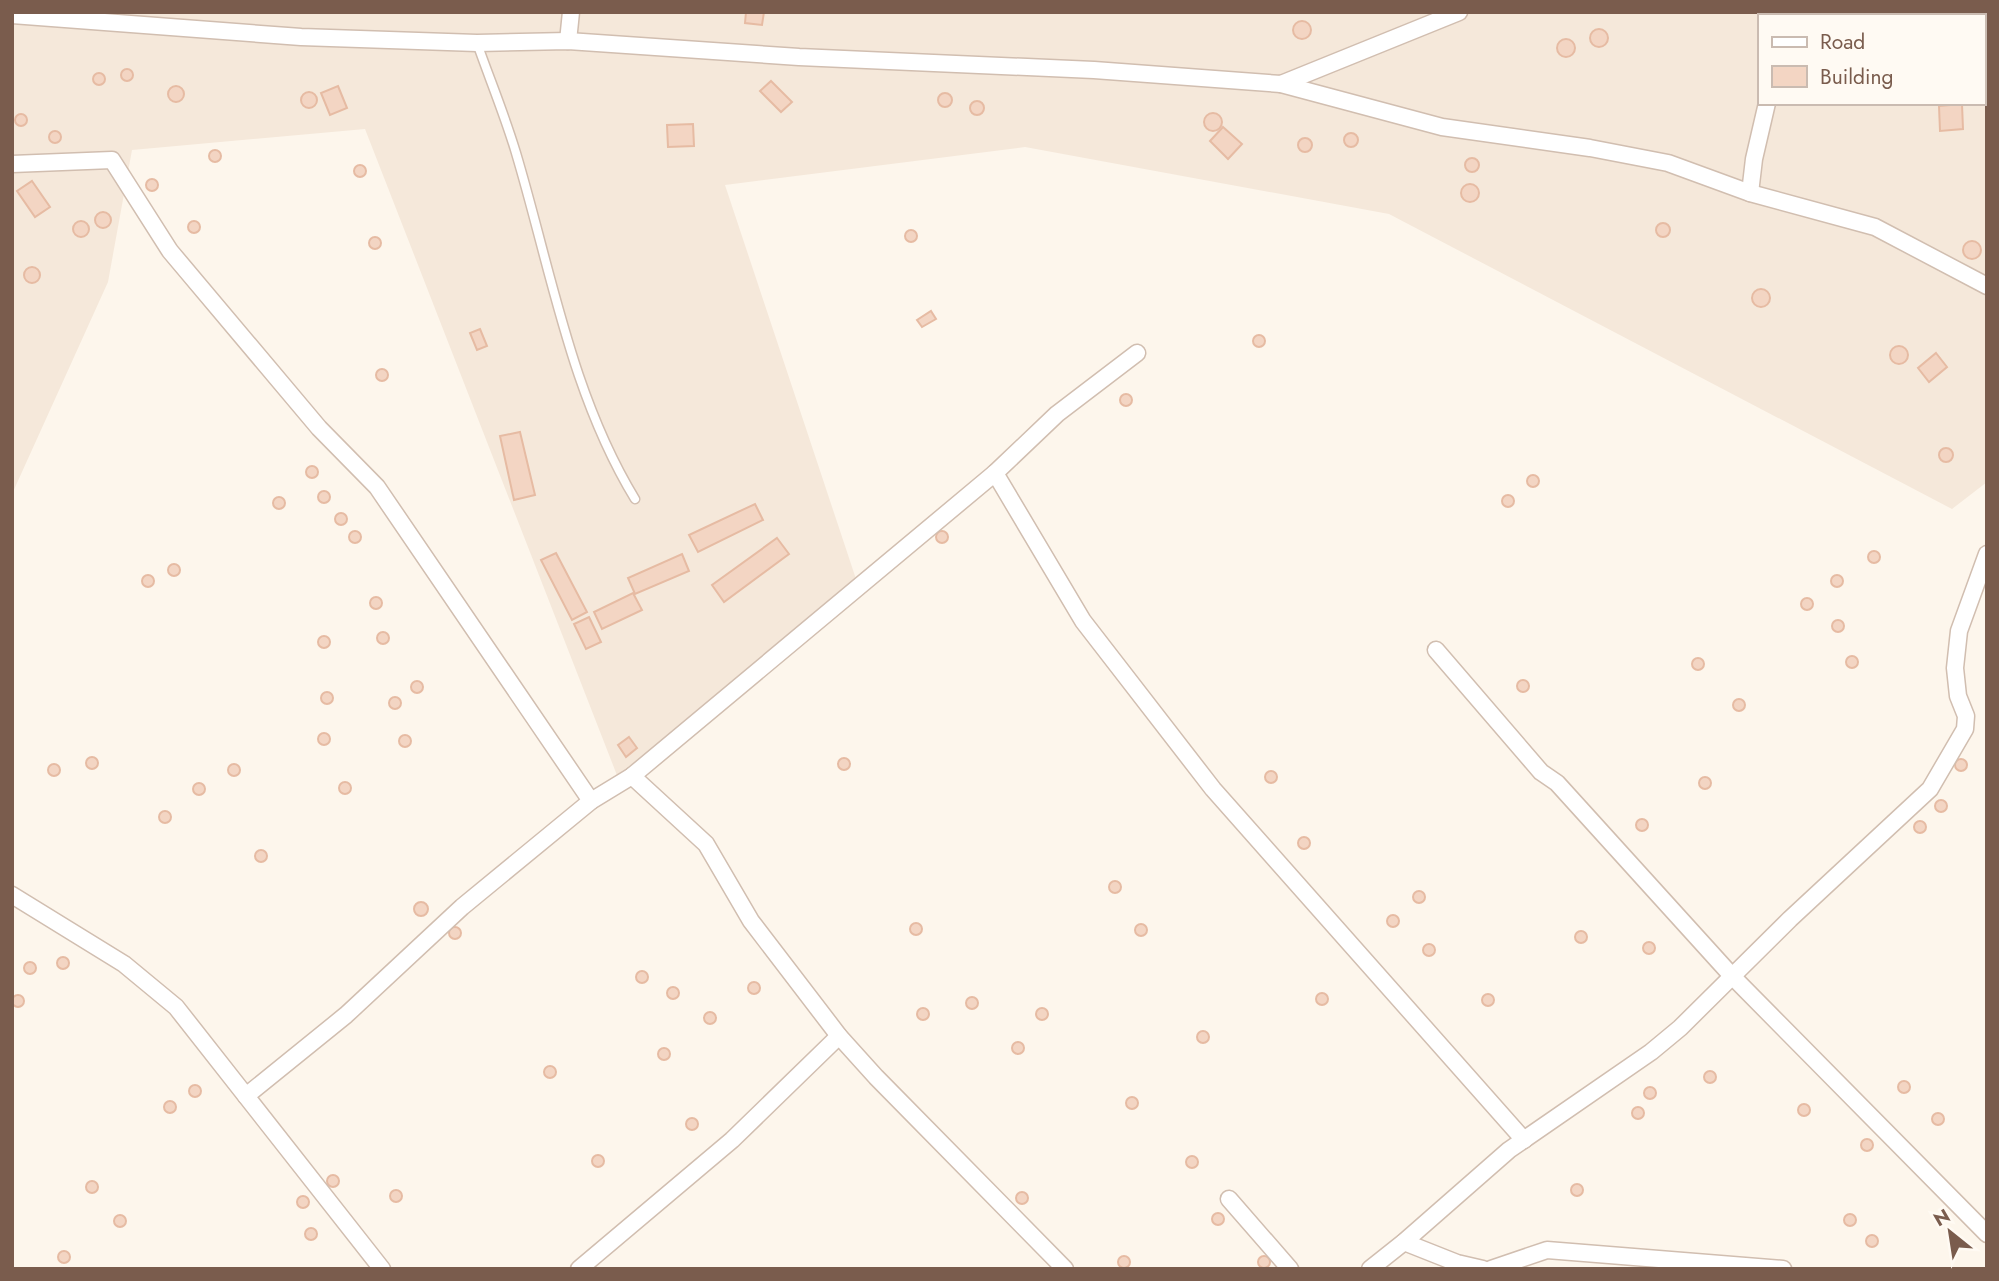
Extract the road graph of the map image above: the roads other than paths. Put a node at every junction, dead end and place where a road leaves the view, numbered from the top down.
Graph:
1 (571, 12) edge
2 (1459, 12) edge
3 (12, 15) edge
4 (568, 41) junction
5 (477, 43) junction
6 (1281, 83) junction
7 (1767, 105) edge
8 (12, 164) edge
9 (1750, 193) junction
10 (1987, 286) edge
11 (1137, 353) dead end
12 (995, 473) junction
13 (635, 499) dead end
14 (1987, 554) edge
15 (1436, 650) dead end
16 (632, 776) junction
17 (591, 801) junction
18 (12, 895) edge
19 (1732, 976) junction
20 (839, 1036) junction
21 (247, 1096) junction
22 (1524, 1140) junction
23 (1229, 1199) dead end
24 (1987, 1234) edge
25 (1404, 1242) junction
26 (382, 1269) edge
27 (579, 1269) edge
28 (1065, 1269) edge
29 (1290, 1269) edge
30 (1370, 1269) edge
31 (1483, 1269) edge
32 (1491, 1269) edge
33 (1783, 1269) edge

1 - 4 street
2 - 6 street
3 - 5 street
4 - 5 street
4 - 6 street
5 - 13 lane
6 - 9 street
7 - 9 street
8 - 17 street
9 - 10 street
11 - 12 street
12 - 16 street
12 - 22 street
14 - 19 street
15 - 19 street
16 - 17 street
16 - 20 street
17 - 21 street
18 - 21 street
19 - 22 street
19 - 24 street
20 - 27 street
20 - 28 street
21 - 26 street
22 - 25 street
23 - 29 street
25 - 30 street
25 - 31 street
32 - 33 street

